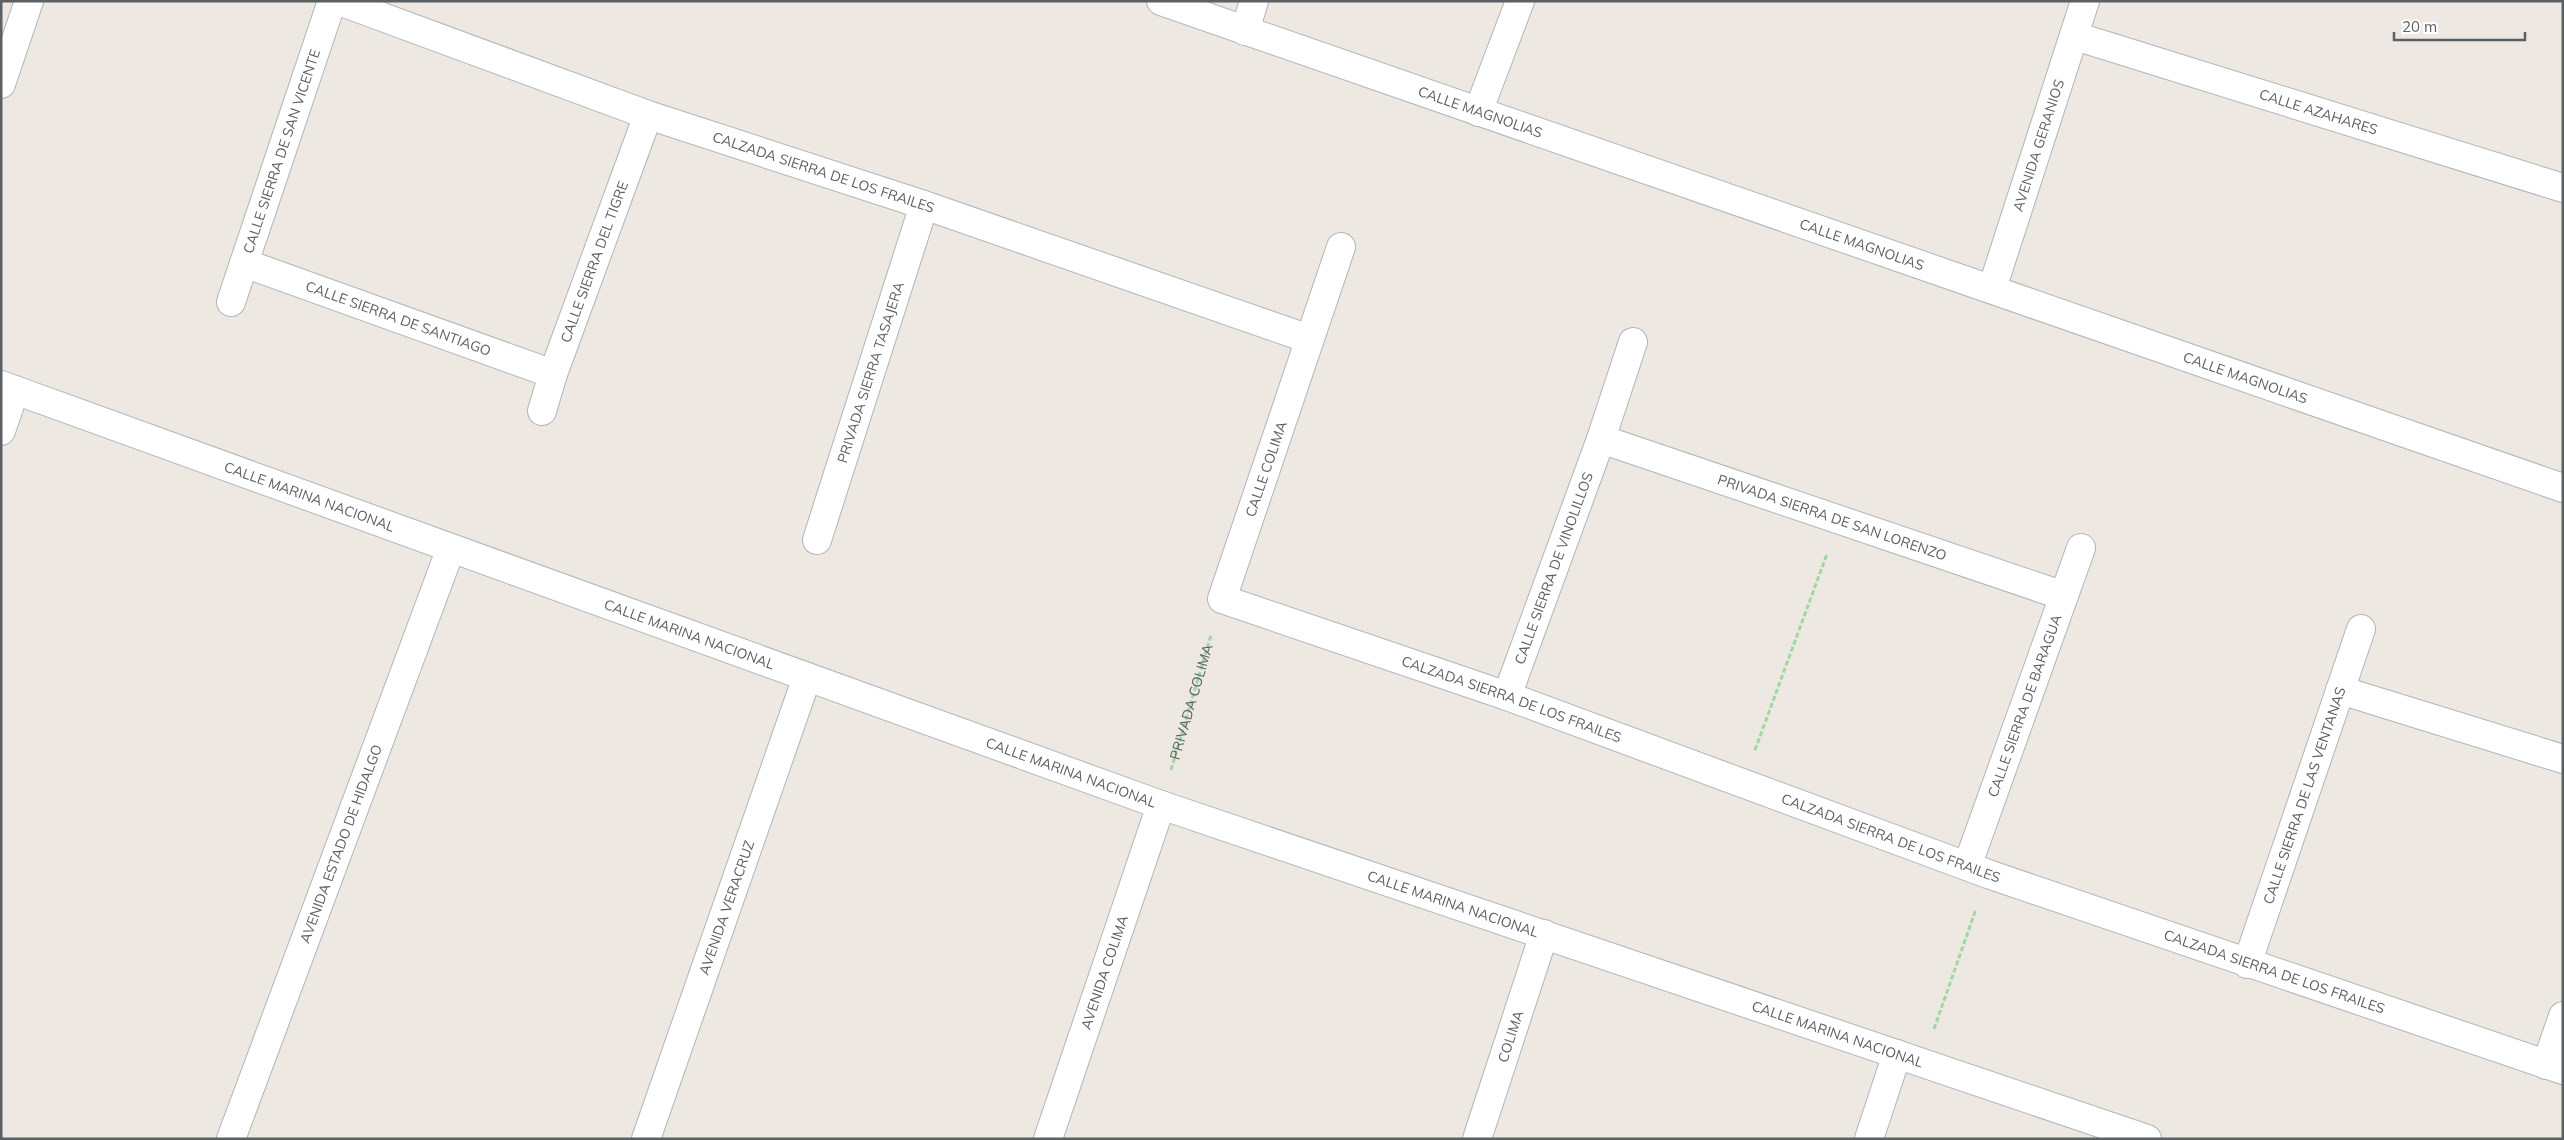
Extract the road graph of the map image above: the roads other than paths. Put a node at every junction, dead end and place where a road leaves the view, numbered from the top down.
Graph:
1 (30, 1) edge
2 (332, 1) edge
3 (339, 1) edge
4 (1161, 1) edge
5 (1254, 1) edge
6 (1520, 1) edge
7 (2085, 1) edge
8 (1245, 30) junction
9 (2075, 36) junction
10 (1, 84) edge
11 (1478, 112) junction
12 (648, 115) junction
13 (2563, 188) edge
14 (924, 205) junction
15 (1341, 247) dead end
16 (244, 263) junction
17 (1992, 289) junction
18 (231, 302) dead end
19 (1309, 339) junction
20 (1633, 342) dead end
21 (553, 374) junction
22 (8, 388) edge
23 (542, 411) dead end
24 (1, 431) edge
25 (1601, 439) junction
26 (2563, 488) edge
27 (817, 540) dead end
28 (451, 548) junction
29 (2081, 548) dead end
30 (2064, 596) junction
31 (1222, 598) joint
32 (2361, 629) dead end
33 (807, 677) junction
34 (2340, 690) junction
35 (1507, 696) junction
36 (2563, 759) edge
37 (1160, 805) junction
38 (1978, 869) junction
39 (1544, 934) junction
40 (2247, 964) junction
41 (2563, 1016) edge
42 (1910, 1058) junction
43 (2555, 1068) edge
44 (231, 1139) edge
45 (646, 1139) edge
46 (1048, 1139) edge
47 (1478, 1139) edge
48 (1869, 1139) edge
49 (2147, 1139) edge

1 - 10 street
2 - 16 street, CALLE SIERRA DE SAN VICENTE
3 - 12 street, CALZADA SIERRA DE LOS FRAILES
4 - 8 street, CALLE MAGNOLIAS
5 - 8 street
6 - 11 street
7 - 9 street, AVENIDA GERANIOS
8 - 11 street, CALLE MAGNOLIAS
9 - 13 street, CALLE AZAHARES
9 - 17 street, AVENIDA GERANIOS
11 - 17 street, CALLE MAGNOLIAS
12 - 14 street, CALZADA SIERRA DE LOS FRAILES
12 - 21 street, CALLE SIERRA DEL TIGRE
14 - 19 street, CALZADA SIERRA DE LOS FRAILES
14 - 27 street, PRIVADA SIERRA TASAJERA
15 - 19 street
16 - 18 street, CALLE SIERRA DE SAN VICENTE
16 - 21 street, CALLE SIERRA DE SANTIAGO
17 - 26 street, CALLE MAGNOLIAS
19 - 31 street, CALLE COLIMA
20 - 25 street, CALLE SIERRA DE VINOLILLOS
21 - 23 street, CALLE SIERRA DEL TIGRE
22 - 24 street
22 - 28 street, CALLE MARINA NACIONAL
25 - 30 street, PRIVADA SIERRA DE SAN LORENZO
25 - 35 street, CALLE SIERRA DE VINOLILLOS
28 - 33 street, CALLE MARINA NACIONAL
28 - 44 street, AVENIDA ESTADO DE HIDALGO
29 - 30 street, CALLE SIERRA DE BARAGUA
30 - 38 street, CALLE SIERRA DE BARAGUA
31 - 35 street, CALZADA SIERRA DE LOS FRAILES
32 - 34 street, CALLE SIERRA DE LAS VENTANAS
33 - 37 street, CALLE MARINA NACIONAL
33 - 45 street, AVENIDA VERACRUZ
34 - 36 street
34 - 40 street, CALLE SIERRA DE LAS VENTANAS
35 - 38 street, CALZADA SIERRA DE LOS FRAILES
37 - 39 street, CALLE MARINA NACIONAL
37 - 46 street, AVENIDA COLIMA
38 - 40 street, CALZADA SIERRA DE LOS FRAILES
39 - 42 street, CALLE MARINA NACIONAL
39 - 47 street, COLIMA
40 - 43 street, CALZADA SIERRA DE LOS FRAILES
41 - 43 street
42 - 48 street
42 - 49 street, CALLE MARINA NACIONAL

